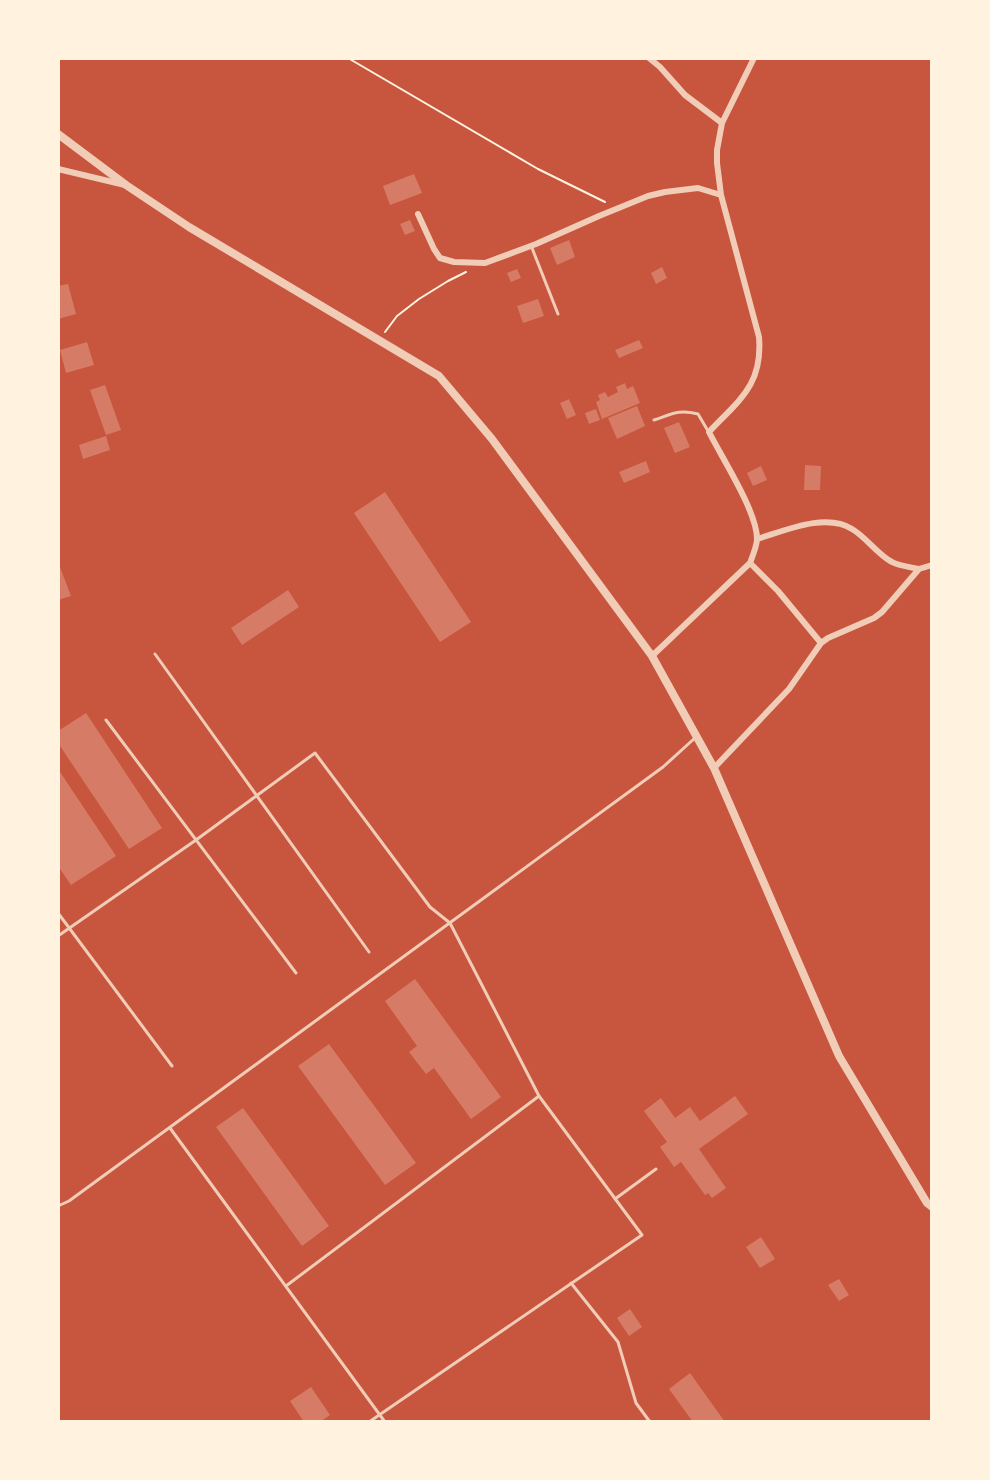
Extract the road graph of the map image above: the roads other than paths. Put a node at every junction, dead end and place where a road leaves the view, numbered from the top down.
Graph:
1 (649, 58) edge
2 (754, 58) edge
3 (722, 123) junction
4 (58, 134) edge
5 (58, 169) edge
6 (126, 185) junction
7 (721, 195) junction
8 (418, 214) dead end
9 (531, 246) junction
10 (558, 314) dead end
11 (654, 420) dead end
12 (709, 432) junction
13 (757, 539) junction
14 (750, 562) junction
15 (932, 565) edge
16 (919, 569) junction
17 (821, 643) junction
18 (155, 654) dead end
19 (652, 656) junction
20 (106, 720) dead end
21 (697, 735) junction
22 (714, 768) junction
23 (256, 795) junction
24 (196, 840) junction
25 (58, 914) edge
26 (450, 922) junction
27 (69, 928) junction
28 (58, 936) edge
29 (369, 952) dead end
30 (296, 973) dead end
31 (172, 1066) dead end
32 (539, 1096) junction
33 (170, 1128) junction
34 (656, 1169) dead end
35 (615, 1199) junction
36 (58, 1206) edge
37 (932, 1207) edge
38 (571, 1283) junction
39 (286, 1286) junction
40 (380, 1414) junction
41 (369, 1422) edge
42 (385, 1422) edge
43 (650, 1422) edge

1 - 3 street
2 - 3 street
3 - 7 street
4 - 6 street
5 - 6 street
6 - 19 street
7 - 9 street
7 - 12 street
8 - 9 street
9 - 10 lane
11 - 12 lane
12 - 13 street
13 - 14 street
13 - 16 street
14 - 17 street
14 - 19 street
15 - 16 street
16 - 17 street
17 - 22 street
18 - 23 lane
19 - 21 street
20 - 24 lane
21 - 22 street
21 - 26 lane
22 - 37 street
23 - 24 lane
23 - 26 lane
23 - 29 lane
24 - 27 lane
24 - 30 lane
25 - 27 lane
26 - 32 lane
26 - 33 lane
27 - 28 lane
27 - 31 lane
32 - 35 lane
32 - 39 lane
33 - 36 lane
33 - 39 lane
34 - 35 lane
35 - 38 lane
38 - 40 lane
38 - 43 lane
39 - 40 lane
40 - 41 lane
40 - 42 lane

